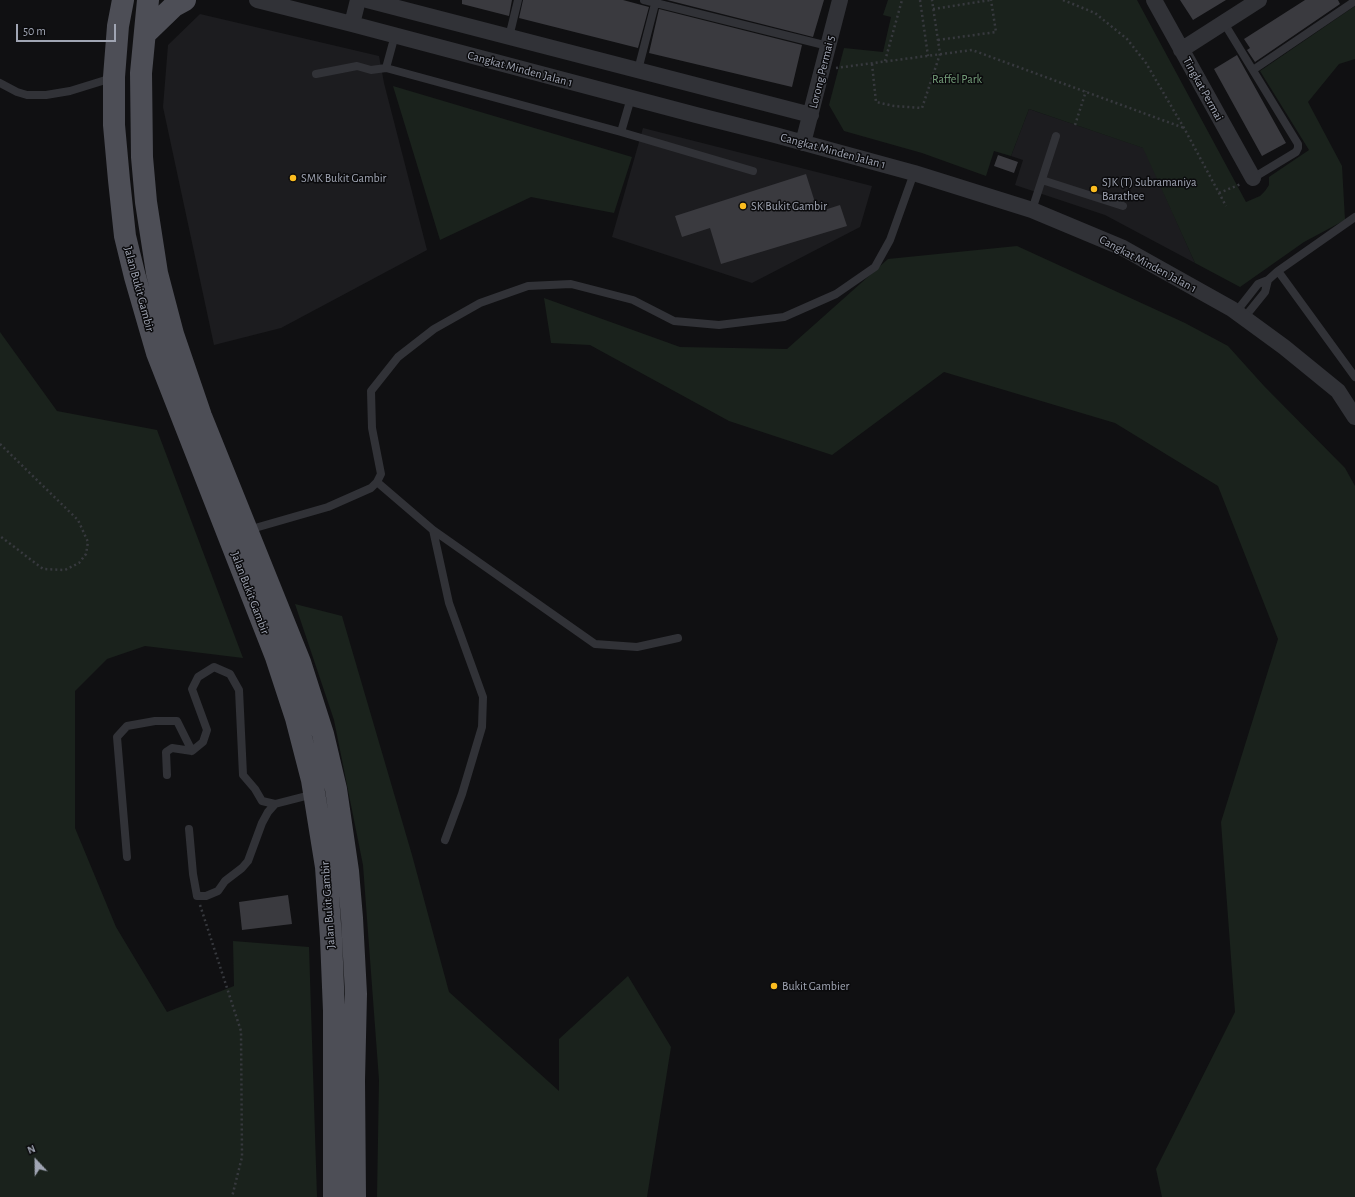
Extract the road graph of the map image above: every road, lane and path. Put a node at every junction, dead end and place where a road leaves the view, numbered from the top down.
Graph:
1 (111, 0) edge
2 (123, 0) edge
3 (148, 0) edge
4 (185, 0) edge
5 (257, 0) edge
6 (358, 0) edge
7 (367, 0) edge
8 (518, 0) edge
9 (644, 0) edge
10 (840, 0) edge
11 (902, 0) edge
12 (920, 0) edge
13 (932, 0) edge
14 (991, 0) edge
15 (1063, 0) edge
16 (1259, 0) edge
17 (1355, 1) edge
18 (656, 2) edge
19 (1158, 2) edge
20 (933, 9) junction
21 (1224, 23) junction
22 (352, 24) junction
23 (118, 26) junction
24 (145, 34) junction
25 (395, 35) junction
26 (509, 37) junction
27 (938, 40) junction
28 (828, 46) junction
29 (1181, 50) junction
30 (940, 54) junction
31 (928, 56) junction
32 (885, 62) junction
33 (872, 64) junction
34 (386, 68) junction
35 (638, 70) junction
36 (822, 70) junction
37 (1253, 70) junction
38 (316, 74) dead end
39 (114, 77) junction
40 (0, 83) edge
41 (1086, 91) junction
42 (631, 98) junction
43 (811, 114) junction
44 (1075, 125) dead end
45 (1184, 128) junction
46 (621, 132) junction
47 (1056, 136) dead end
48 (804, 143) junction
49 (753, 171) dead end
50 (914, 173) junction
51 (1042, 180) junction
52 (1248, 180) junction
53 (1219, 193) junction
54 (1123, 206) dead end
55 (1226, 206) dead end
56 (1032, 210) junction
57 (1355, 217) edge
58 (1278, 271) junction
59 (1240, 315) junction
60 (1355, 377) edge
61 (1355, 417) edge
62 (0, 444) edge
63 (377, 482) junction
64 (247, 530) junction
65 (433, 530) junction
66 (0, 536) edge
67 (678, 638) dead end
68 (192, 751) junction
69 (167, 775) dead end
70 (315, 794) junction
71 (275, 804) junction
72 (188, 829) dead end
73 (444, 840) dead end
74 (127, 857) dead end
75 (197, 896) junction
76 (232, 1197) edge
77 (334, 1197) edge
78 (355, 1197) edge

1 - 23 main road
2 - 23 main road, Jalan Bukit Gambir
3 - 24 main road, Jalan Bukit Gambir
4 - 24 main road
5 - 22 street, Cangkat Minden Jalan 1
6 - 22 street
7 - 26 street
8 - 26 lane
9 - 18 lane
10 - 28 street, Lorong Permai 5
11 - 32 path
12 - 31 path
13 - 20 path
14 - 20 path
14 - 27 path
15 - 45 path
16 - 21 street
17 - 37 lane
18 - 28 lane
18 - 35 lane
19 - 29 street, Tingkat Permai
20 - 27 path
21 - 29 street
21 - 37 lane
22 - 25 street, Cangkat Minden Jalan 1
23 - 39 main road, Jalan Bukit Gambir
24 - 64 main road, Jalan Bukit Gambir
25 - 34 lane
25 - 42 street, Cangkat Minden Jalan 1
26 - 35 street
27 - 30 path
28 - 36 street, Lorong Permai 5
29 - 52 street, Tingkat Permai
30 - 31 path
30 - 33 path
30 - 41 path
31 - 32 path
32 - 33 path
33 - 36 path
34 - 38 lane
34 - 46 lane
35 - 43 street
36 - 43 street, Lorong Permai 5
37 - 52 lane
39 - 40 lane
39 - 70 main road, Jalan Bukit Gambir
41 - 44 path
41 - 45 path
42 - 46 lane
42 - 48 street, Cangkat Minden Jalan 1
43 - 48 street, Lorong Permai 5
45 - 53 path
46 - 49 lane
47 - 51 lane
48 - 50 street, Cangkat Minden Jalan 1
50 - 56 street, Cangkat Minden Jalan 1
50 - 63 lane
51 - 54 lane
51 - 56 lane
52 - 53 path
53 - 55 path
56 - 59 street, Cangkat Minden Jalan 1
57 - 58 lane
58 - 59 lane
58 - 60 lane
59 - 61 street, Cangkat Minden Jalan 1
62 - 66 path
63 - 64 lane
63 - 65 lane
64 - 78 main road, Jalan Bukit Gambir
65 - 67 lane
65 - 73 lane
68 - 69 lane
68 - 71 lane
68 - 74 lane
70 - 71 lane
70 - 77 main road, Jalan Bukit Gambir
71 - 75 lane
72 - 75 lane
75 - 76 path

